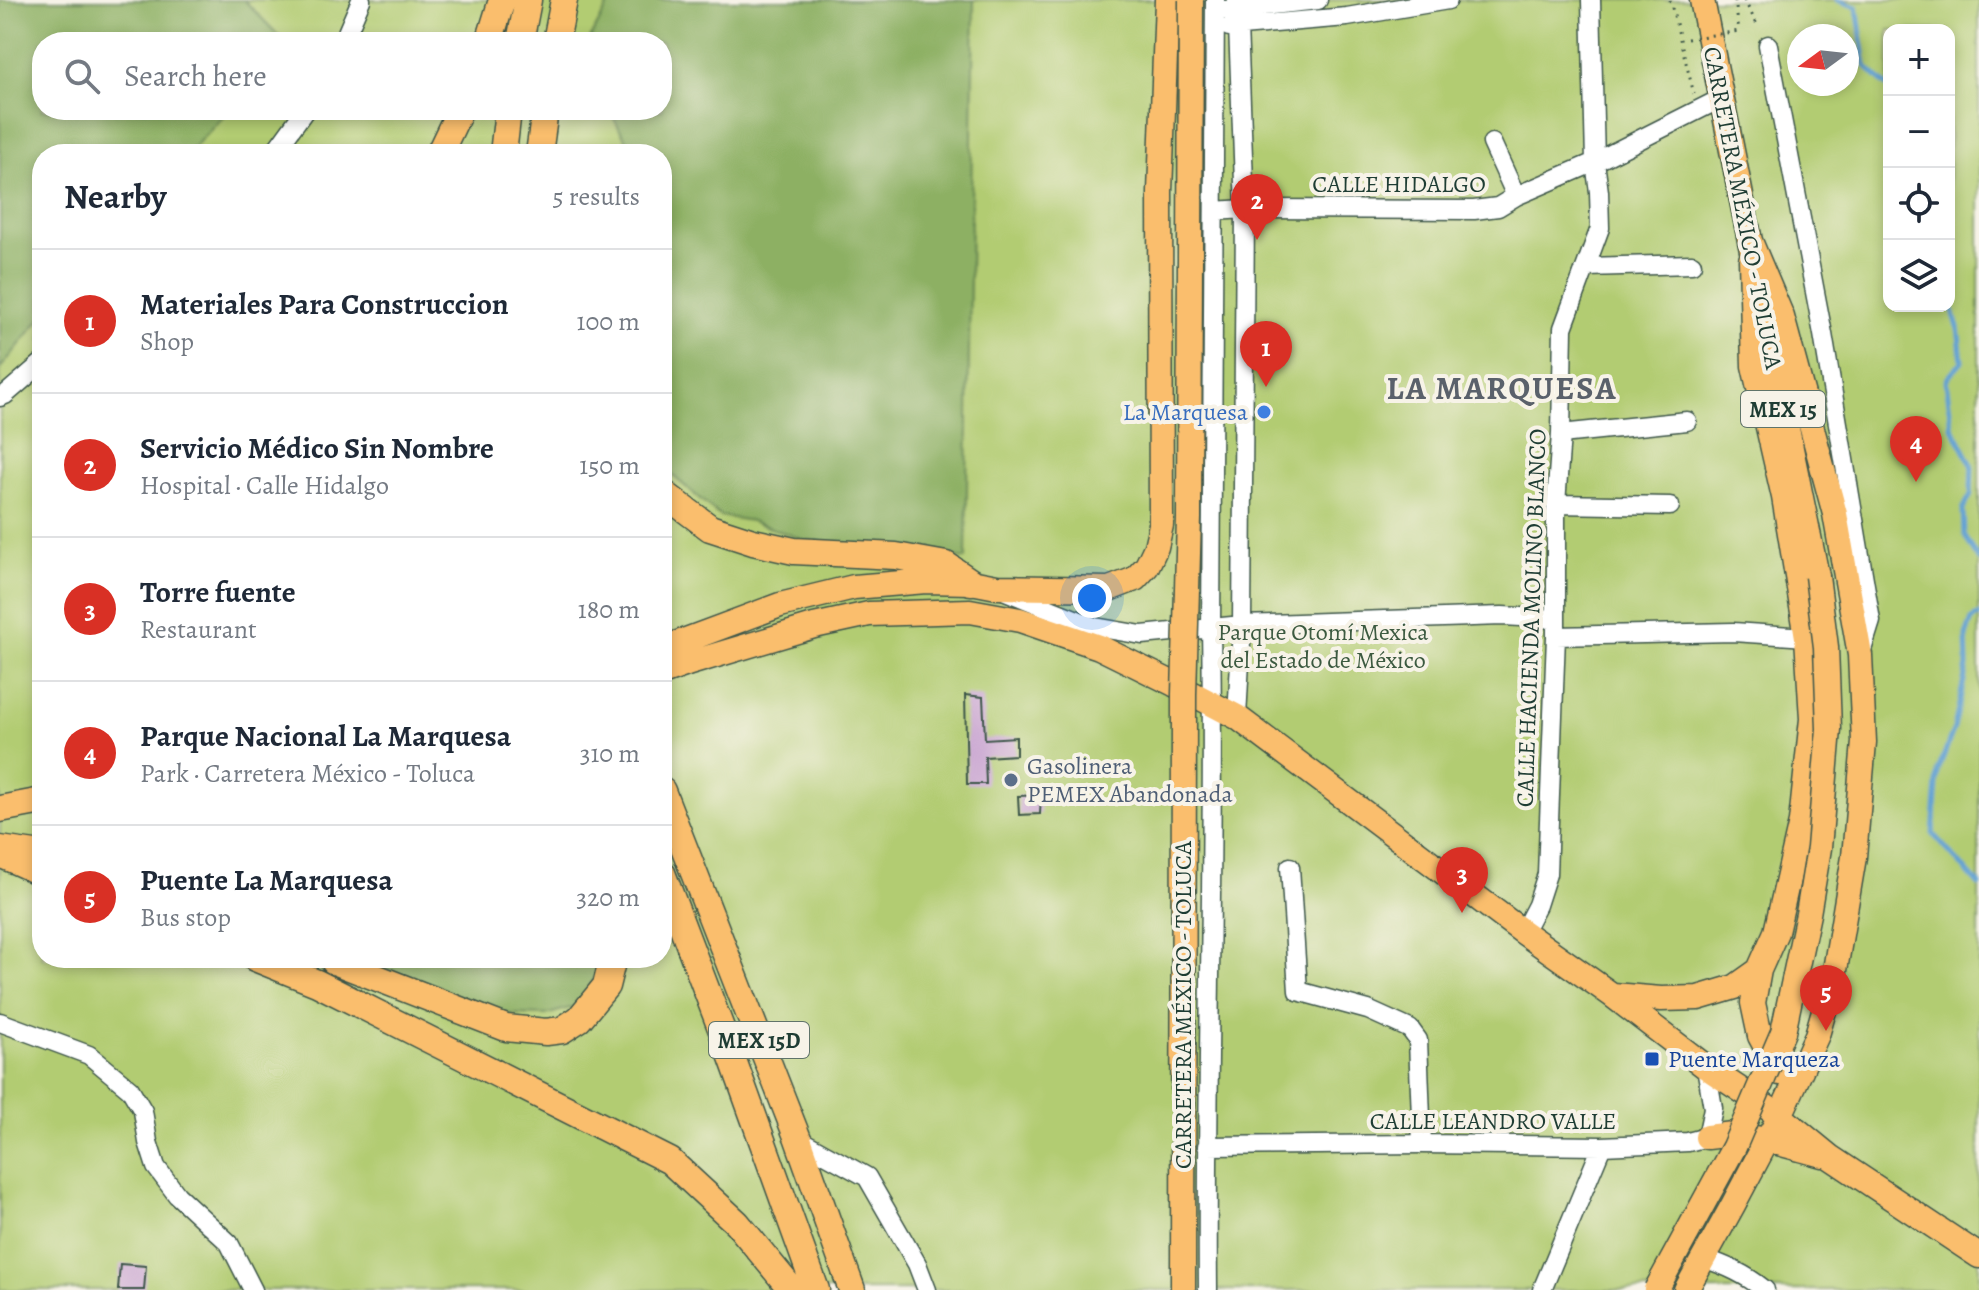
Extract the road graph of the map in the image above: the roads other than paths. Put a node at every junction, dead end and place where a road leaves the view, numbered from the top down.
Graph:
1 (361, 0) edge
2 (502, 0) edge
3 (528, 0) edge
4 (564, 0) edge
5 (1167, 0) edge
6 (1191, 0) edge
7 (1318, 0) edge
8 (1591, 0) edge
9 (1702, 0) edge
10 (1442, 1) edge
11 (1346, 8) edge
12 (1237, 12) edge
13 (1215, 14) edge
14 (347, 32) edge
15 (492, 32) edge
16 (522, 32) edge
17 (558, 32) edge
18 (1768, 45) road end
19 (1720, 99) junction
20 (298, 120) edge
21 (455, 120) edge
22 (507, 120) edge
23 (543, 120) edge
24 (1492, 143) dead end
25 (280, 144) edge
26 (444, 144) edge
27 (504, 144) edge
28 (542, 144) edge
29 (1595, 162) junction
30 (1516, 196) junction
31 (1245, 209) junction
32 (1214, 211) junction
33 (1750, 241) junction
34 (1692, 264) dead end
35 (1587, 267) junction
36 (32, 372) edge
37 (0, 397) edge
38 (1687, 421) dead end
39 (1561, 434) junction
40 (672, 500) edge
41 (1556, 504) junction
42 (1670, 506) dead end
43 (971, 582) junction
44 (997, 587) junction
45 (970, 611) junction
46 (1242, 625) junction
47 (1556, 627) junction
48 (1211, 628) junction
49 (1807, 637) junction
50 (679, 651) edge
51 (1860, 655) junction
52 (1213, 705) junction
53 (1237, 717) junction
54 (32, 803) edge
55 (0, 809) edge
56 (672, 817) edge
57 (0, 851) edge
58 (32, 853) edge
59 (1290, 867) dead end
60 (32, 868) edge
61 (672, 899) edge
62 (1523, 932) junction
63 (280, 968) edge
64 (352, 968) edge
65 (610, 968) edge
66 (1759, 970) junction
67 (1612, 995) junction
68 (0, 1022) edge
69 (1706, 1067) junction
70 (1790, 1093) junction
71 (1780, 1116) junction
72 (1707, 1137) junction
73 (798, 1139) junction
74 (1767, 1140) junction
75 (1422, 1144) junction
76 (1207, 1146) junction
77 (1602, 1146) junction
78 (1830, 1157) junction
79 (1979, 1256) edge
80 (1703, 1258) junction
81 (1689, 1288) edge
82 (253, 1290) edge
83 (792, 1290) edge
84 (816, 1290) edge
85 (852, 1290) edge
86 (927, 1290) edge
87 (1183, 1290) edge
88 (1208, 1290) edge
89 (1542, 1290) edge
90 (1656, 1290) edge
91 (1765, 1290) edge

1 - 14 street
2 - 15 highway
3 - 16 highway
4 - 17 highway
5 - 44 main road
6 - 87 main road, CARRETERA MÉXICO - TOLUCA, bridge
7 - 12 street
8 - 29 street, CALLE HACIENDA MOLINO BLANCO
9 - 19 main road, CARRETERA MÉXICO - TOLUCA / MEX 15
10 - 11 street
11 - 12 street
12 - 13 street
12 - 31 street
13 - 32 street
18 - 51 street
19 - 29 street, CALLE HIDALGO
19 - 33 main road, CARRETERA MÉXICO - TOLUCA / MEX 15
20 - 25 street
21 - 26 highway
22 - 27 highway
23 - 28 highway
24 - 30 street
29 - 30 street, CALLE HIDALGO
29 - 35 street, CALLE HACIENDA MOLINO BLANCO
30 - 31 street, CALLE HIDALGO
31 - 32 street, CALLE HIDALGO
31 - 46 street
32 - 48 street
33 - 49 main road
33 - 51 main road
33 - 90 main road, CARRETERA MÉXICO - TOLUCA / MEX 15, bridge
34 - 35 street
35 - 39 street, CALLE HACIENDA MOLINO BLANCO
36 - 37 street
38 - 39 street
39 - 41 street, CALLE HACIENDA MOLINO BLANCO
40 - 43 highway
41 - 42 street
41 - 47 street, CALLE HACIENDA MOLINO BLANCO
43 - 44 main road
43 - 45 main road
43 - 50 main road
44 - 48 street
45 - 50 main road
45 - 52 main road
46 - 47 street
46 - 48 street
46 - 53 street
47 - 49 street
47 - 62 street, CALLE HACIENDA MOLINO BLANCO
48 - 52 street
49 - 66 main road
51 - 70 main road
52 - 53 main road
52 - 76 street
53 - 62 main road
54 - 55 highway
56 - 73 highway, MEX 15D
57 - 58 main road
57 - 60 highway
59 - 75 street
61 - 84 highway, MEX 15D
62 - 67 main road
63 - 83 highway
64 - 65 highway
66 - 67 main road
66 - 70 main road
67 - 69 main road
68 - 82 street
69 - 71 main road
69 - 72 street
70 - 71 main road
70 - 78 main road
71 - 74 main road
71 - 78 main road
72 - 74 main road
72 - 77 street, CALLE LEANDRO VALLE
73 - 85 highway, MEX 15D
73 - 86 street
74 - 78 main road
74 - 80 main road
75 - 76 street, CALLE LEANDRO VALLE
75 - 77 street, CALLE LEANDRO VALLE
76 - 88 street
77 - 89 street
78 - 79 main road
80 - 81 main road
80 - 91 street

